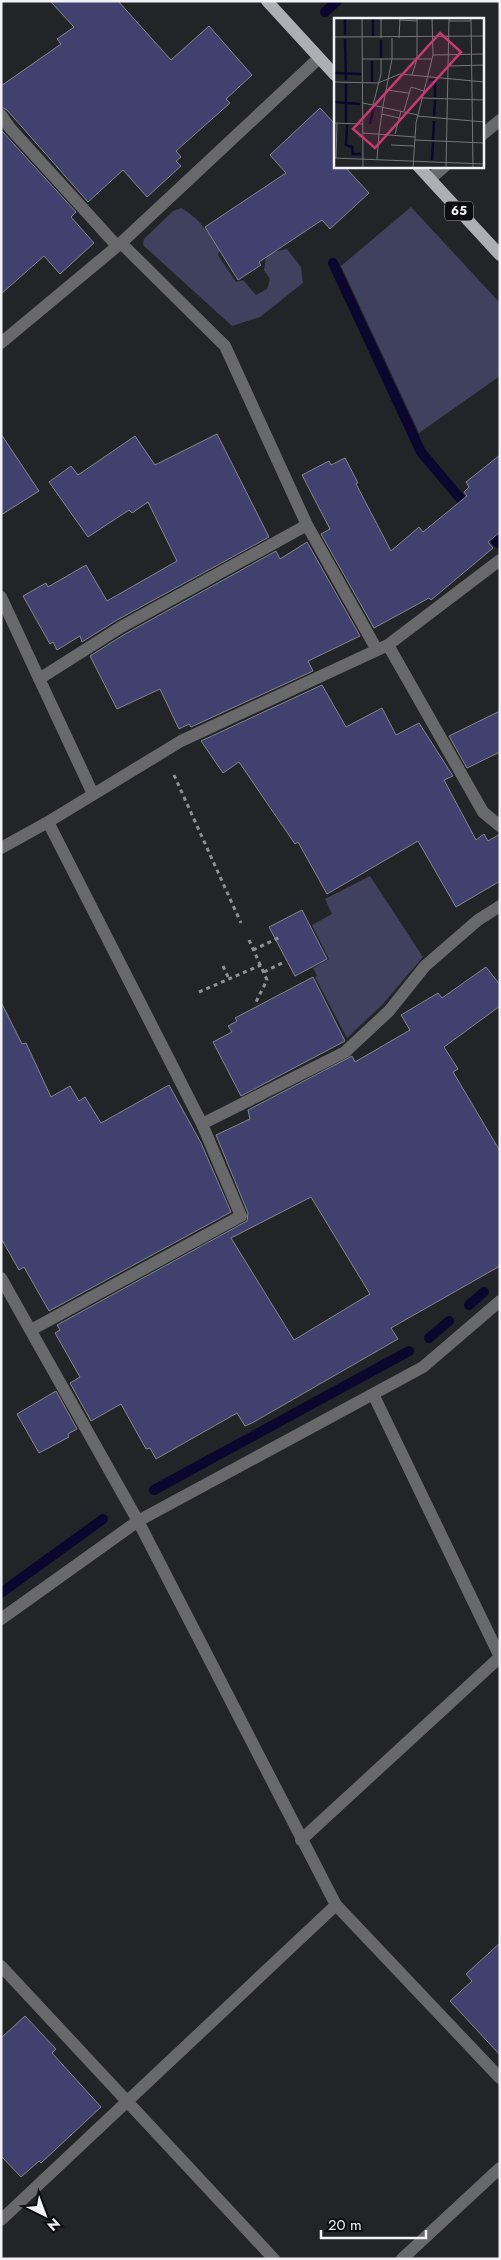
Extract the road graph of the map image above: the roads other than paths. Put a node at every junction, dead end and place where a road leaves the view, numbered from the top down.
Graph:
1 (267, 1) edge
2 (319, 58) junction
3 (334, 74) edge
4 (1, 115) edge
5 (500, 120) edge
6 (484, 133) edge
7 (420, 168) edge
8 (443, 168) edge
9 (430, 179) junction
10 (119, 244) junction
11 (500, 255) edge
12 (1, 343) edge
13 (307, 525) junction
14 (500, 560) edge
15 (1, 597) edge
16 (383, 647) junction
17 (40, 679) junction
18 (93, 794) junction
19 (48, 822) junction
20 (500, 826) edge
21 (1, 848) edge
22 (500, 906) edge
23 (202, 1124) junction
24 (1, 1278) edge
25 (500, 1301) edge
26 (31, 1330) junction
27 (373, 1394) junction
28 (138, 1521) junction
29 (1, 1619) edge
30 (500, 1657) edge
31 (301, 1840) junction
32 (336, 1905) junction
33 (1, 1966) edge
34 (500, 2078) edge
35 (128, 2102) junction
36 (500, 2168) edge
37 (1, 2220) edge
38 (274, 2259) edge
39 (402, 2259) edge

1 - 2 main road
2 - 3 main road
2 - 10 street
4 - 10 street
5 - 6 street
7 - 9 main road, 65
8 - 9 street
9 - 11 main road, 65
10 - 12 street
10 - 13 street
13 - 16 street
13 - 17 street
14 - 16 street
15 - 17 street
16 - 18 street
16 - 20 street
17 - 18 street
18 - 19 street
19 - 21 street
19 - 23 street
22 - 23 street
23 - 26 street
24 - 26 street
25 - 27 street
26 - 28 street
27 - 28 street
27 - 30 street
28 - 29 street
28 - 31 street
30 - 31 street
31 - 32 street
32 - 34 street
32 - 35 street
33 - 35 street
35 - 37 street
35 - 38 street
36 - 39 street

